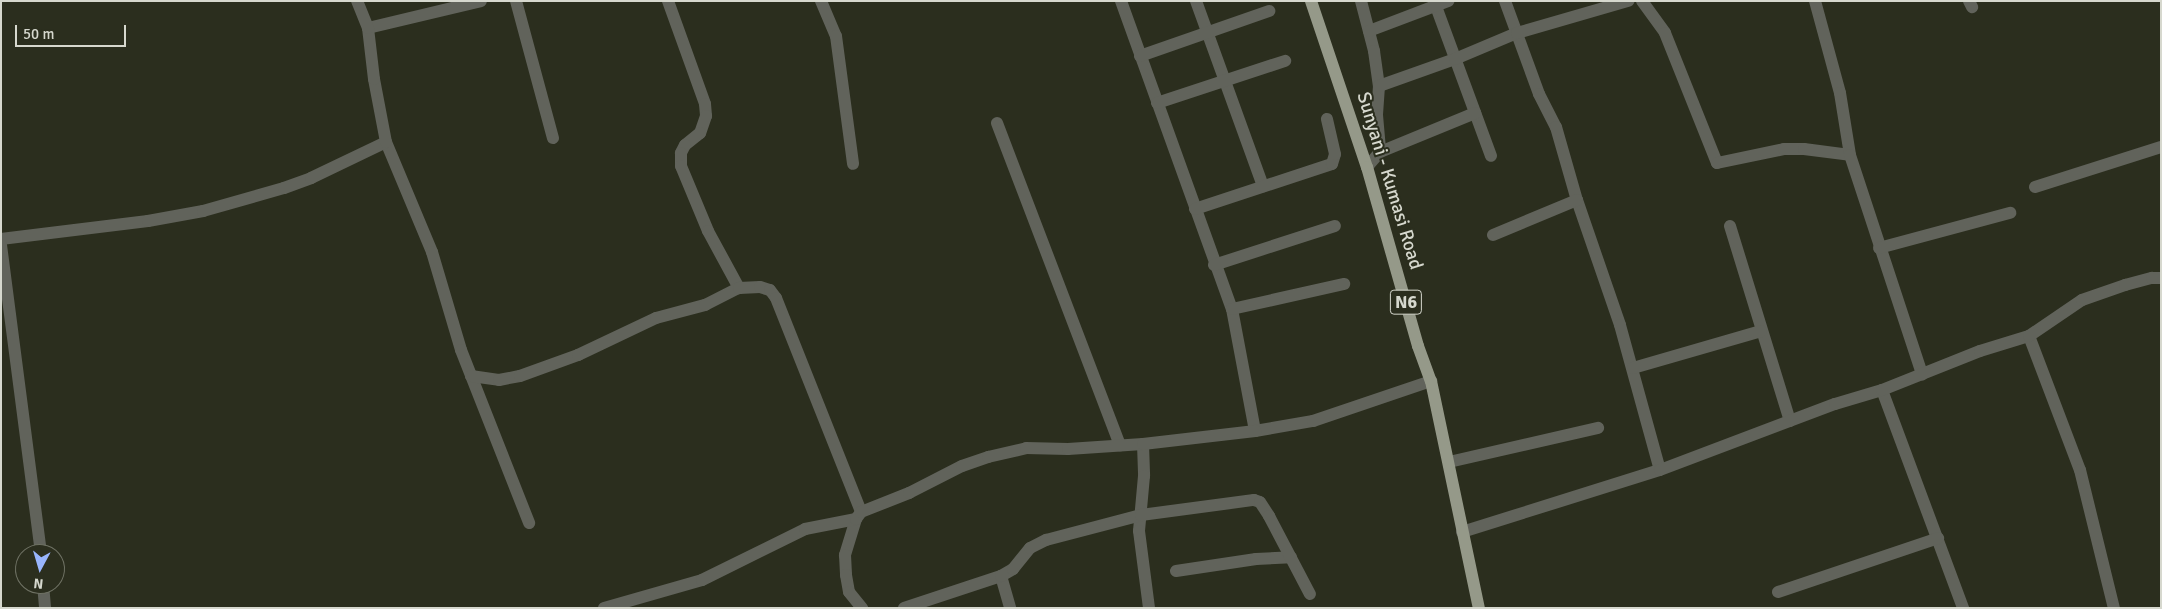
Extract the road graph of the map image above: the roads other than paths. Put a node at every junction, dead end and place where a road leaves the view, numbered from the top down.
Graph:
1 (357, 1) edge
2 (481, 1) edge
3 (516, 1) edge
4 (668, 1) edge
5 (821, 1) edge
6 (1121, 1) edge
7 (1196, 1) edge
8 (1311, 1) edge
9 (1361, 1) edge
10 (1448, 1) edge
11 (1506, 1) edge
12 (1628, 1) edge
13 (1642, 1) edge
14 (1815, 1) edge
15 (1435, 4) edge
16 (1269, 11) dead end
17 (368, 28) junction
18 (1207, 31) junction
19 (1368, 31) junction
20 (1517, 33) junction
21 (1140, 56) junction
22 (1455, 59) junction
23 (1284, 61) dead end
24 (1226, 82) junction
25 (1379, 86) junction
26 (1157, 104) junction
27 (1475, 112) junction
28 (1327, 119) dead end
29 (997, 122) dead end
30 (553, 138) dead end
31 (386, 142) junction
32 (2161, 147) edge
33 (1380, 152) junction
34 (1850, 155) junction
35 (1491, 156) dead end
36 (853, 164) dead end
37 (1367, 167) junction
38 (1264, 186) junction
39 (2035, 186) dead end
40 (1577, 200) junction
41 (1195, 209) junction
42 (2010, 213) dead end
43 (1335, 226) dead end
44 (1730, 226) dead end
45 (1493, 235) dead end
46 (1, 239) edge
47 (1, 245) edge
48 (1879, 248) junction
49 (1214, 265) junction
50 (2161, 278) edge
51 (1344, 284) dead end
52 (739, 288) junction
53 (1232, 309) junction
54 (1761, 332) junction
55 (2029, 336) junction
56 (1633, 368) junction
57 (1922, 374) junction
58 (471, 376) junction
59 (1431, 381) junction
60 (1882, 390) junction
61 (1790, 421) junction
62 (1598, 428) dead end
63 (1255, 431) junction
64 (1143, 444) junction
65 (1120, 445) junction
66 (1448, 462) junction
67 (1660, 470) junction
68 (1140, 515) junction
69 (859, 516) junction
70 (529, 523) dead end
71 (1462, 532) junction
72 (1938, 538) junction
73 (40, 544) edge
74 (1291, 557) junction
75 (1176, 571) dead end
76 (1001, 576) junction
77 (1778, 592) dead end
78 (44, 594) edge
79 (1310, 594) dead end
80 (45, 608) edge
81 (604, 608) edge
82 (862, 608) edge
83 (904, 608) edge
84 (1010, 608) edge
85 (1149, 608) edge
86 (1479, 608) edge
87 (1963, 608) edge
88 (2114, 608) edge

1 - 17 street
2 - 17 street
3 - 30 street
4 - 52 street
5 - 36 street
6 - 21 street
7 - 18 street
8 - 37 main road, Sunyani - Kumasi Road / N6
9 - 19 street
10 - 15 street
11 - 20 street
12 - 20 street
13 - 34 street
14 - 34 street
15 - 19 street
15 - 22 street
16 - 18 street
17 - 31 street
18 - 21 street
18 - 24 street
19 - 25 street
20 - 22 street
20 - 40 street
21 - 26 street
22 - 25 street
22 - 27 street
23 - 24 street
24 - 26 street
24 - 38 street
25 - 33 street
26 - 41 street
27 - 33 street
27 - 35 street
28 - 38 street
29 - 65 street
31 - 46 street
31 - 58 street
32 - 39 street
33 - 37 street
34 - 48 street
37 - 59 main road, Sunyani - Kumasi Road / N6
38 - 41 street
40 - 45 street
40 - 56 street
41 - 49 street
42 - 48 street
43 - 49 street
44 - 54 street
47 - 73 street
48 - 57 street
49 - 53 street
50 - 55 street
51 - 53 street
52 - 58 street
52 - 69 street
53 - 63 street
54 - 56 street
54 - 61 street
55 - 57 street
55 - 88 street
56 - 67 street
57 - 60 street
58 - 70 street
59 - 63 street
59 - 66 main road, Sunyani - Kumasi Road / N6
60 - 61 street
60 - 72 street
61 - 67 street
62 - 66 street
63 - 64 street
64 - 65 street
64 - 68 street
65 - 69 street
66 - 71 main road, Sunyani - Kumasi Road / N6
67 - 71 street
68 - 74 street
68 - 76 street
68 - 85 street
69 - 81 street
69 - 82 street
71 - 86 main road, Sunyani - Kumasi Road / N6
72 - 77 street
72 - 87 street
74 - 75 street
74 - 79 street
76 - 83 street
76 - 84 street
78 - 80 street

